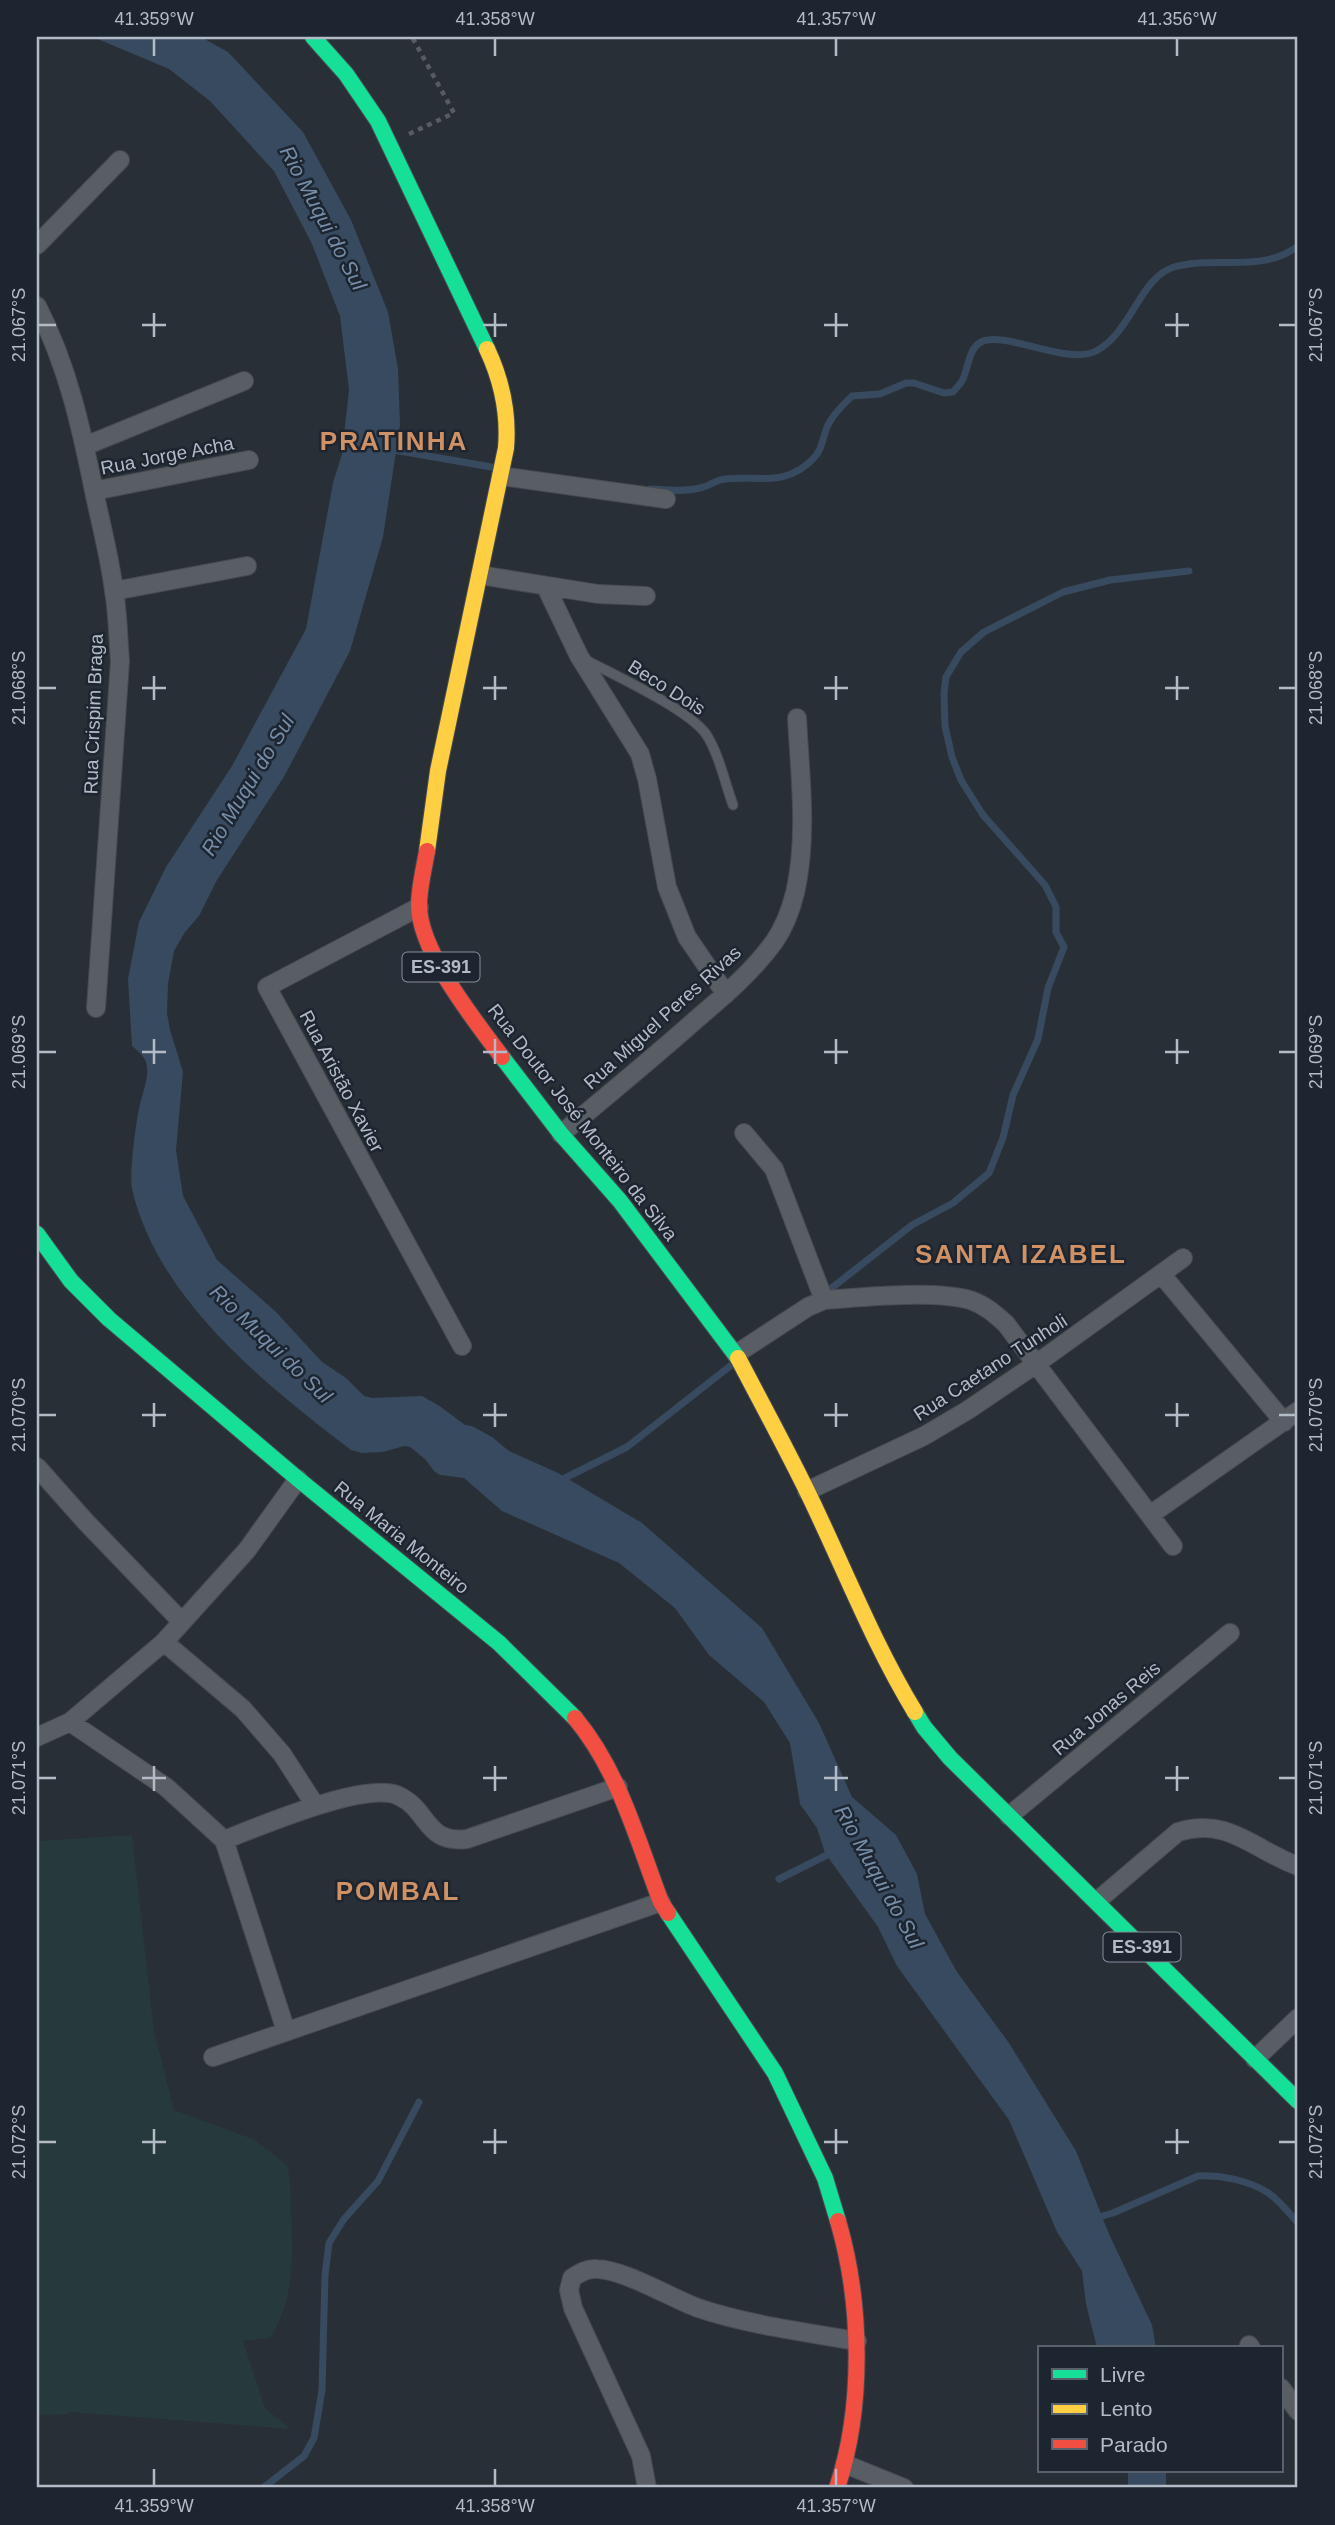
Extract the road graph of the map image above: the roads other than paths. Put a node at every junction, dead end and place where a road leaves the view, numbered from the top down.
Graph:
1 (313, 37) edge
2 (120, 160) dead end
3 (37, 245) edge
4 (37, 306) edge
5 (244, 381) dead end
6 (85, 446) junction
7 (249, 460) dead end
8 (502, 476) junction
9 (94, 491) junction
10 (666, 499) dead end
11 (247, 566) dead end
12 (480, 575) junction
13 (546, 587) junction
14 (114, 591) junction
15 (646, 596) dead end
16 (579, 656) junction
17 (797, 718) dead end
18 (733, 805) dead end
19 (419, 907) junction
20 (726, 994) junction
21 (96, 1008) dead end
22 (744, 1133) dead end
23 (561, 1134) junction
24 (37, 1234) edge
25 (1183, 1258) dead end
26 (1162, 1275) junction
27 (824, 1300) junction
28 (462, 1346) dead end
29 (736, 1354) junction
30 (1036, 1364) junction
31 (1291, 1416) edge
32 (37, 1467) edge
33 (298, 1479) junction
34 (807, 1491) junction
35 (1150, 1515) junction
36 (1173, 1546) dead end
37 (182, 1622) junction
38 (1230, 1633) dead end
39 (164, 1642) junction
40 (70, 1722) junction
41 (37, 1737) edge
42 (618, 1787) junction
43 (314, 1805) junction
44 (1009, 1816) junction
45 (224, 1840) junction
46 (1298, 1866) edge
47 (1097, 1901) junction
48 (661, 1902) junction
49 (1298, 2018) edge
50 (286, 2031) junction
51 (213, 2057) dead end
52 (1255, 2059) junction
53 (1298, 2101) edge
54 (857, 2341) junction
55 (1282, 2389) edge
56 (1298, 2411) edge
57 (845, 2464) junction
58 (648, 2488) edge
59 (836, 2488) edge
60 (904, 2488) edge

1 - 8 main road, Rua Doutor José Monteiro da Silva / ES-391
2 - 3 street
4 - 6 street, Rua Crispim Braga
5 - 6 street
6 - 9 street, Rua Crispim Braga
7 - 9 street, Rua Jorge Acha
8 - 10 street
8 - 12 main road, Rua Doutor José Monteiro da Silva / ES-391
9 - 14 street, Rua Crispim Braga
11 - 14 street
12 - 13 street
12 - 19 main road, Rua Doutor José Monteiro da Silva / ES-391
13 - 15 street
13 - 16 street
14 - 21 street, Rua Crispim Braga
16 - 18 lane, Beco Dois
16 - 20 street
17 - 20 street, Rua Miguel Peres Rivas
19 - 23 main road, Rua Doutor José Monteiro da Silva / ES-391
19 - 28 street, Rua Aristão Xavier
20 - 23 street, Rua Miguel Peres Rivas
22 - 27 street
23 - 29 main road, Rua Doutor José Monteiro da Silva / ES-391
24 - 33 main road, Rua Maria Monteiro
25 - 26 street, Rua Caetano Tunholi
26 - 30 street, Rua Caetano Tunholi
26 - 31 street
27 - 29 street
27 - 30 street
29 - 34 main road, Rua Doutor José Monteiro da Silva / ES-391
30 - 34 street, Rua Caetano Tunholi
30 - 35 street
31 - 35 street
32 - 37 street
33 - 37 street
33 - 42 main road, Rua Maria Monteiro
34 - 44 main road, Rua Doutor José Monteiro da Silva / ES-391
35 - 36 street
37 - 39 street
38 - 44 street, Rua Jonas Reis
39 - 40 street
39 - 43 street
40 - 41 street
40 - 45 street
42 - 43 street
42 - 48 main road, Rua Maria Monteiro
43 - 45 street
44 - 47 main road, ES-391
45 - 50 street
46 - 47 street
47 - 52 main road, ES-391
48 - 50 street
48 - 54 main road, Rua Maria Monteiro
49 - 52 street
50 - 51 street
52 - 53 main road, ES-391
54 - 57 main road, Rua Maria Monteiro
54 - 58 street
55 - 56 street
57 - 59 main road, Rua Maria Monteiro
57 - 60 street

